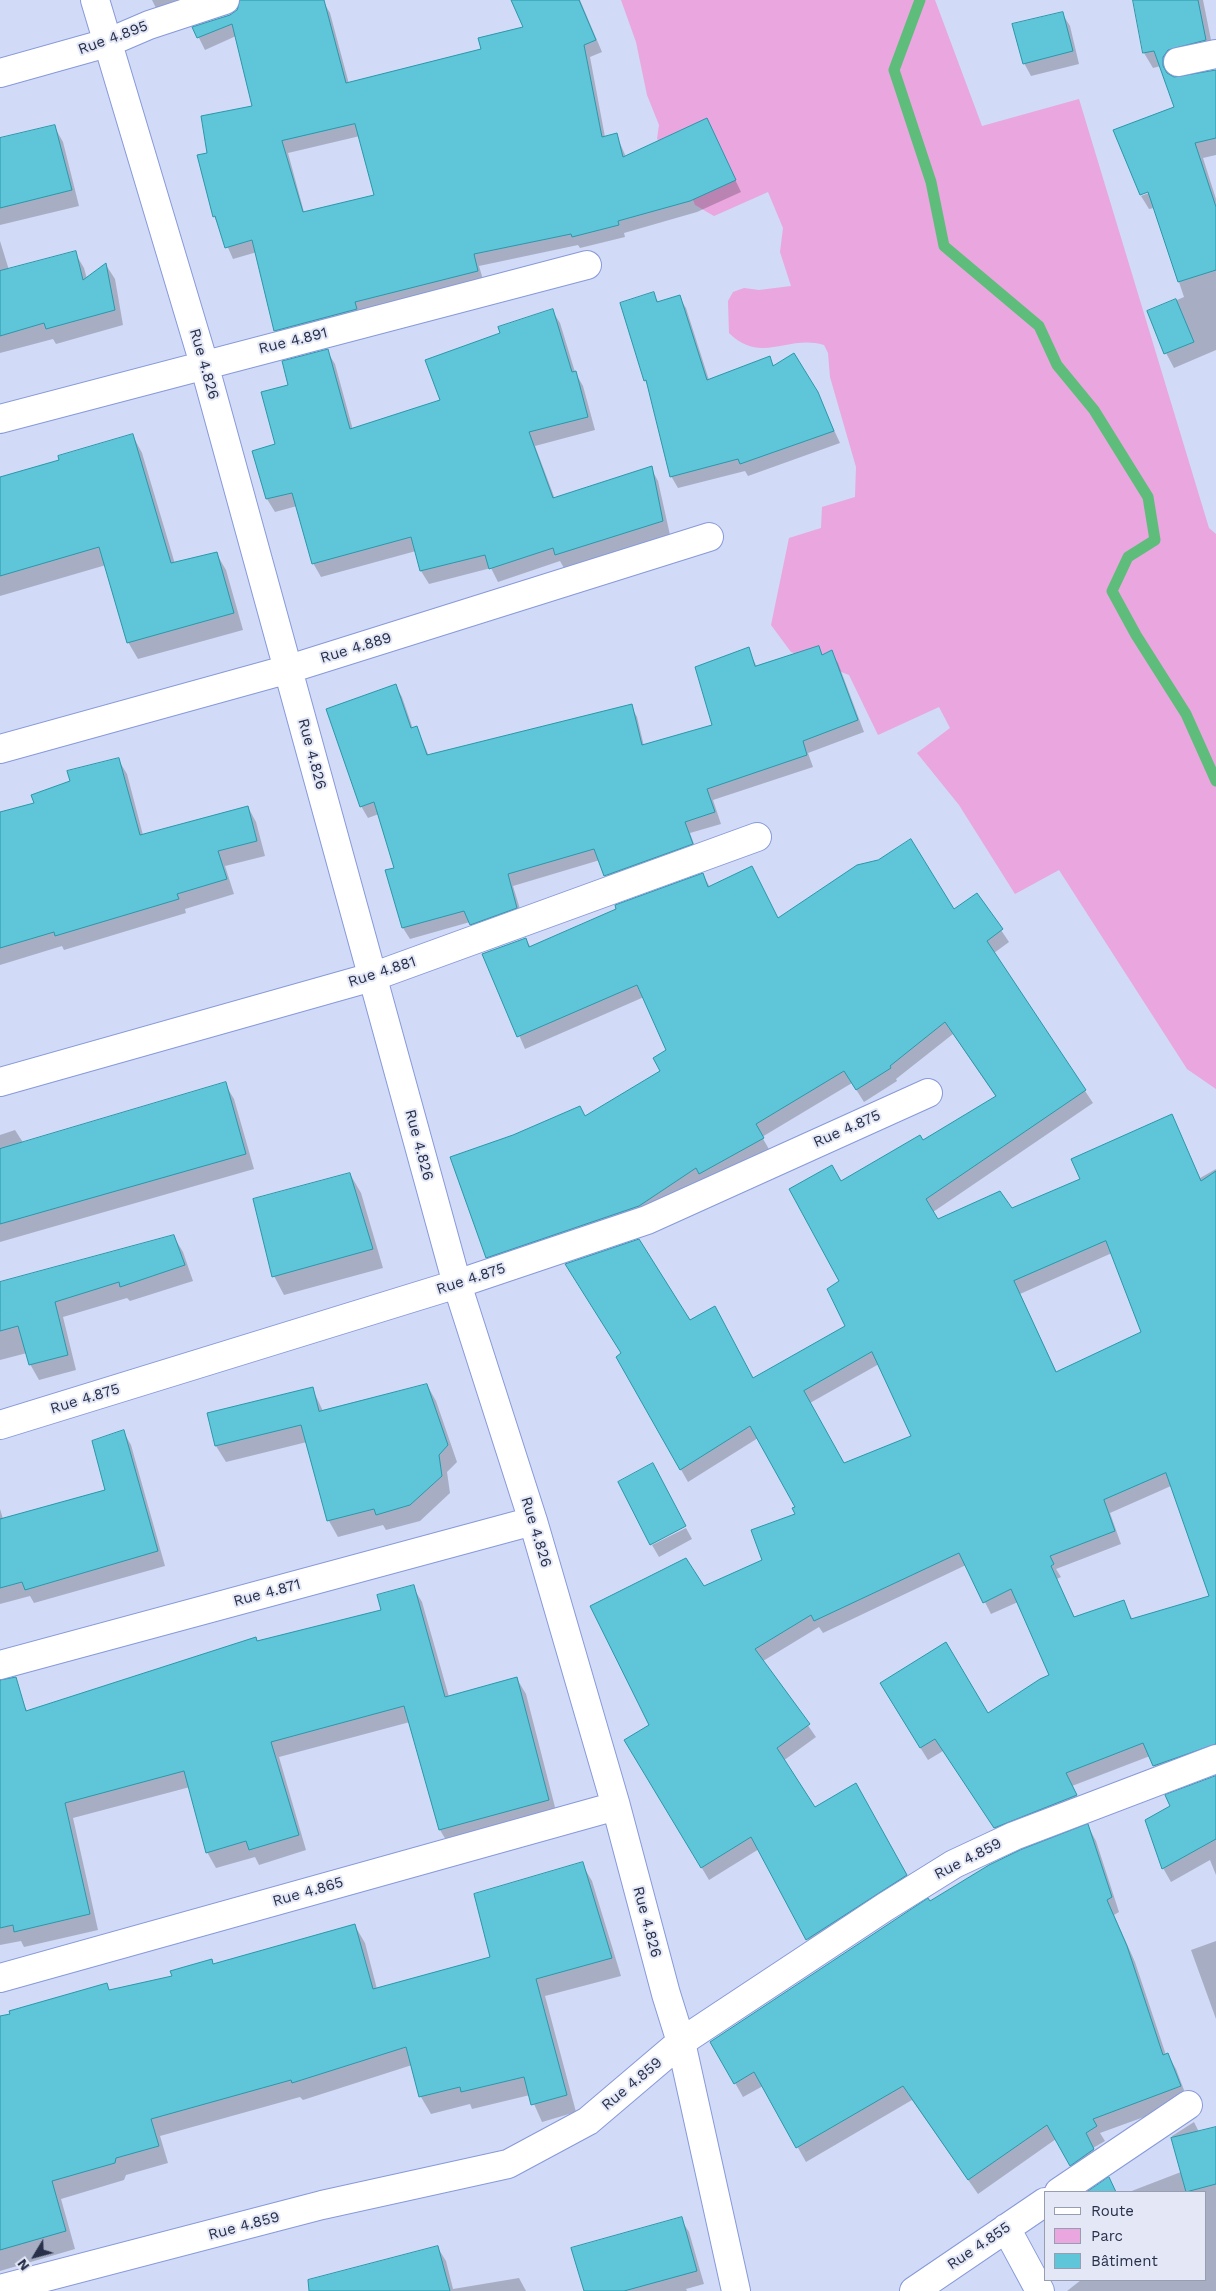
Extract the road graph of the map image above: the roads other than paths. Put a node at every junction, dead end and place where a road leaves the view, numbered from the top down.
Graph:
1 (95, 0) edge
2 (225, 0) edge
3 (107, 44) junction
4 (1216, 54) edge
5 (1178, 62) dead end
6 (0, 73) edge
7 (587, 265) dead end
8 (204, 364) junction
9 (0, 419) edge
10 (709, 537) dead end
11 (289, 669) junction
12 (0, 749) edge
13 (757, 838) dead end
14 (372, 977) junction
15 (0, 1082) edge
16 (928, 1093) dead end
17 (457, 1284) junction
18 (0, 1426) edge
19 (533, 1521) junction
20 (0, 1665) edge
21 (1216, 1758) edge
22 (616, 1806) junction
23 (0, 1978) edge
24 (681, 2042) junction
25 (1188, 2104) dead end
26 (1060, 2191) edge
27 (1044, 2203) edge
28 (1006, 2228) junction
29 (0, 2289) edge
30 (736, 2291) edge
31 (914, 2291) edge
32 (1040, 2291) edge

1 - 3 street, Rue 4.826
2 - 3 street, Rue 4.895
3 - 6 street, Rue 4.895
3 - 8 street, Rue 4.826
4 - 5 street
7 - 8 street, Rue 4.891
8 - 9 street, Rue 4.891
8 - 11 street, Rue 4.826
10 - 11 street, Rue 4.889
11 - 12 street, Rue 4.889
11 - 14 street, Rue 4.826
13 - 14 street, Rue 4.881
14 - 15 street, Rue 4.881
14 - 17 street, Rue 4.826
16 - 17 street, Rue 4.875
17 - 18 street, Rue 4.875
17 - 19 street, Rue 4.826
19 - 20 street, Rue 4.871
19 - 22 street, Rue 4.826
21 - 24 street, Rue 4.859
22 - 23 street, Rue 4.865
22 - 24 street, Rue 4.826
24 - 29 street, Rue 4.859
24 - 30 street, Rue 4.826
25 - 26 street
27 - 28 street, Rue 4.855
28 - 31 street, Rue 4.855
28 - 32 street

